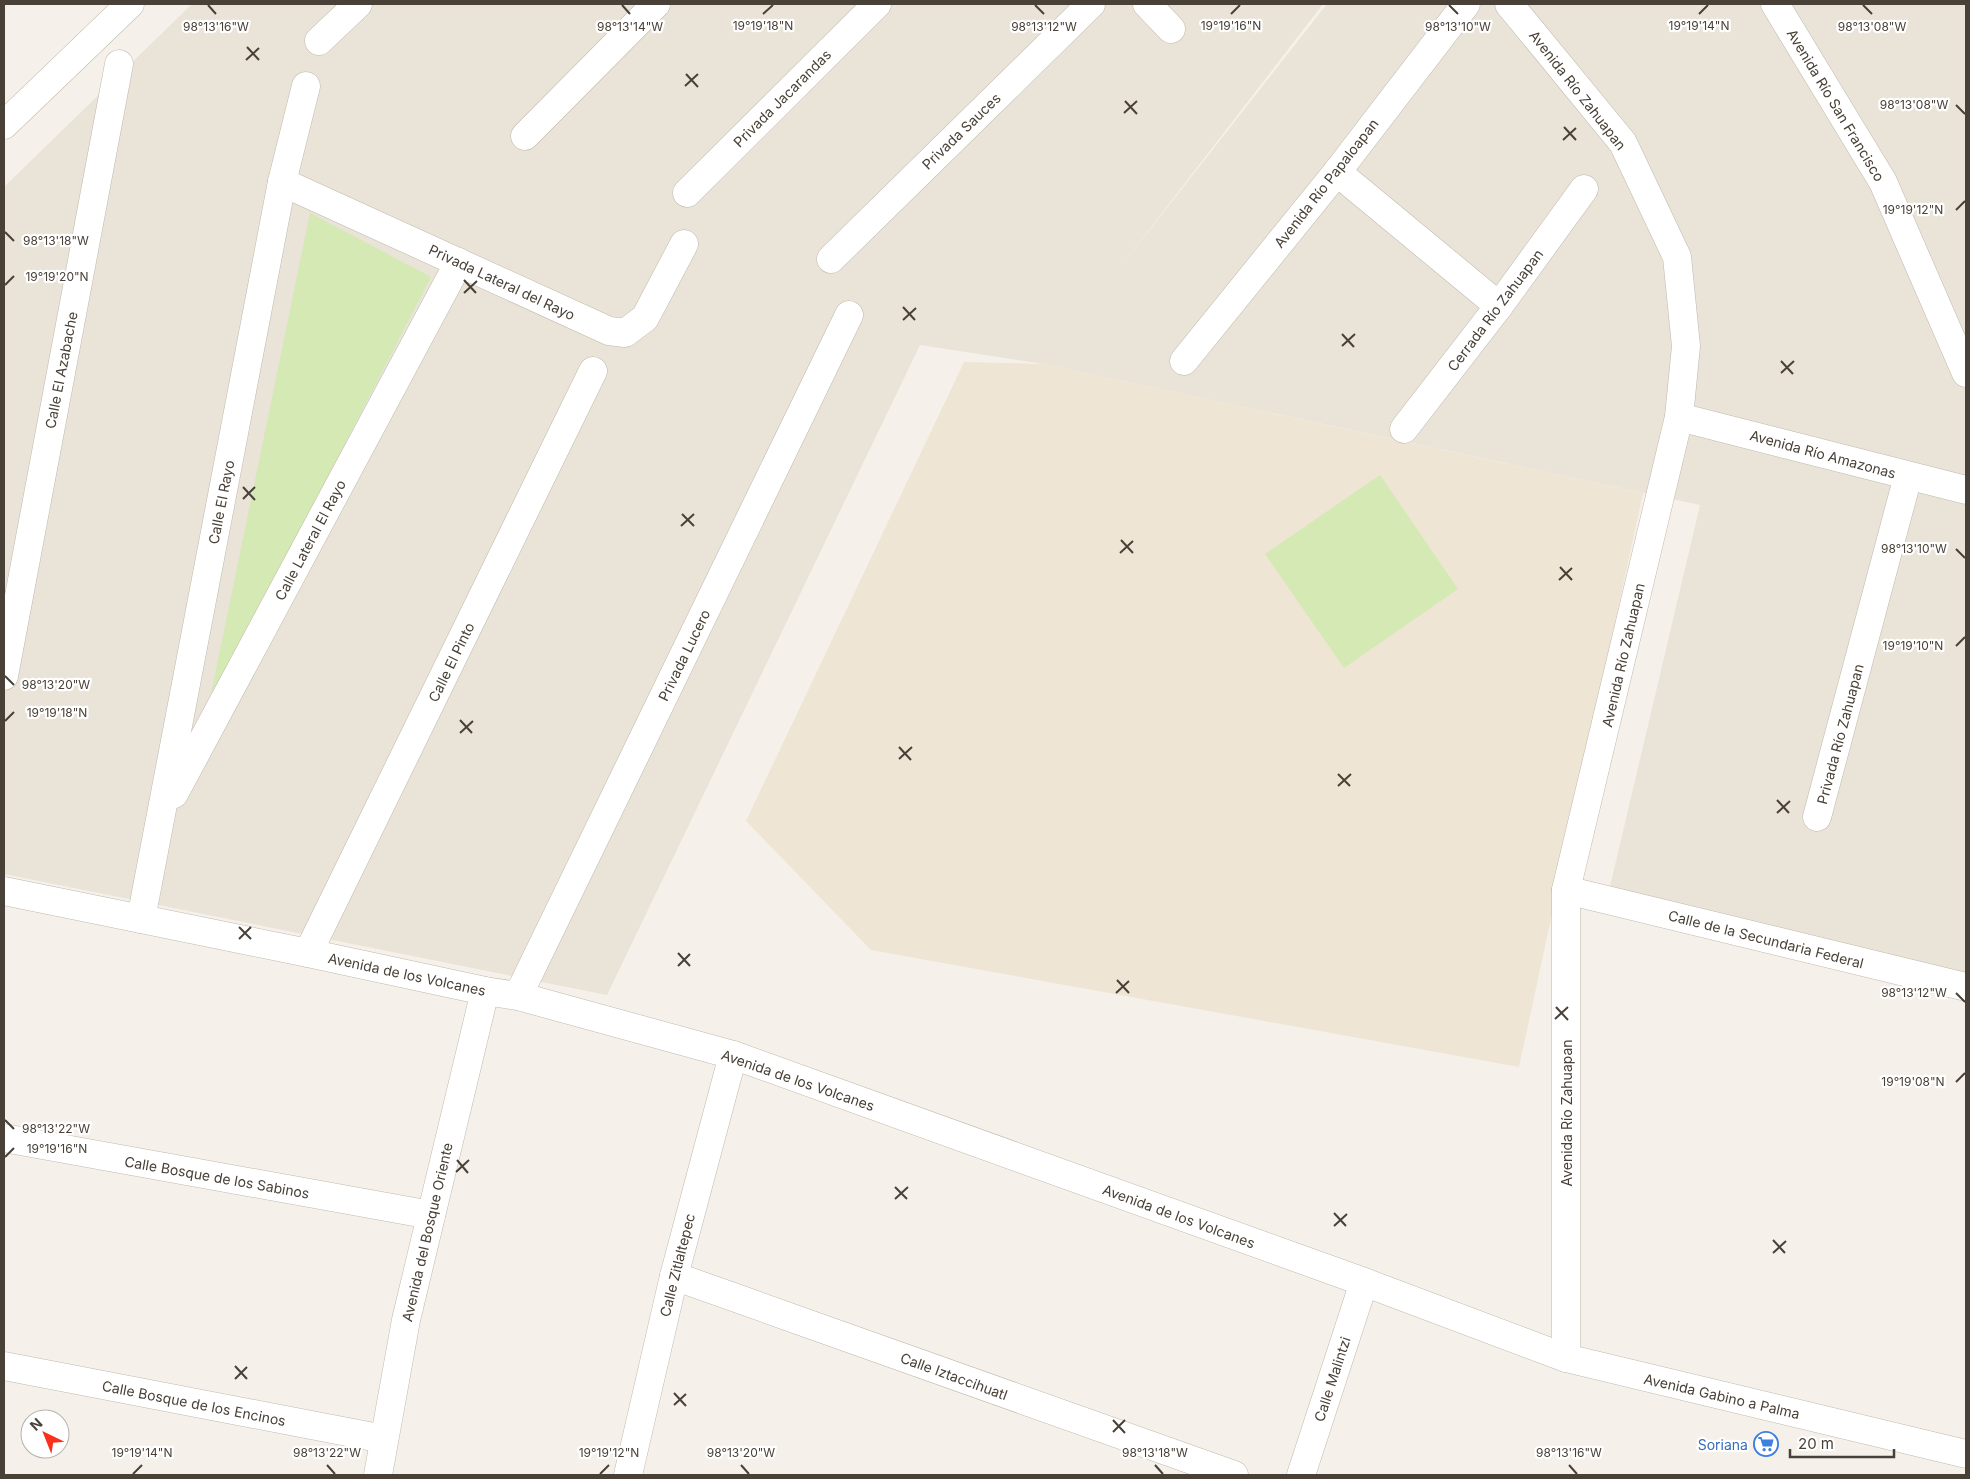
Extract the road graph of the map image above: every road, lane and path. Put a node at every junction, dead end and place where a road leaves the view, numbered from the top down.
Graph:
1 (130, 4) edge
2 (358, 4) edge
3 (656, 4) edge
4 (877, 4) edge
5 (1091, 4) edge
6 (1147, 4) edge
7 (1466, 4) edge
8 (1509, 4) edge
9 (1776, 4) edge
10 (1171, 29) dead end
11 (319, 41) dead end
12 (118, 64) dead end
13 (306, 86) dead end
14 (4, 125) edge
15 (525, 136) dead end
16 (1337, 172) junction
17 (282, 182) junction
18 (1584, 189) dead end
19 (687, 193) dead end
20 (684, 244) dead end
21 (831, 259) dead end
22 (460, 262) junction
23 (1499, 306) junction
24 (850, 315) dead end
25 (1184, 361) dead end
26 (593, 371) dead end
27 (1966, 373) edge
28 (1679, 417) junction
29 (1404, 429) dead end
30 (1908, 476) junction
31 (1966, 490) edge
32 (4, 676) edge
33 (1817, 817) dead end
34 (161, 818) junction
35 (1566, 890) junction
36 (4, 891) edge
37 (141, 919) junction
38 (308, 953) junction
39 (1966, 987) edge
40 (485, 991) junction
41 (518, 996) junction
42 (733, 1055) junction
43 (4, 1138) edge
44 (431, 1215) junction
45 (674, 1276) junction
46 (1364, 1282) junction
47 (1566, 1358) junction
48 (4, 1366) edge
49 (384, 1439) junction
50 (1966, 1454) edge
51 (378, 1475) edge
52 (628, 1475) edge
53 (1234, 1475) edge
54 (1302, 1475) edge

1 - 14 street
2 - 11 street
3 - 15 street
4 - 19 street, Privada Jacarandas
5 - 21 street, Privada Sauces
6 - 10 street
7 - 16 street, Avenida Río Papaloapan
8 - 28 street, Avenida Río Zahuapan
9 - 27 street, Avenida Río San Francisco
12 - 32 street, Calle El Azabache
13 - 17 street, Calle El Rayo
16 - 23 street
16 - 25 street, Avenida Río Papaloapan
17 - 22 street, Privada Lateral del Rayo
17 - 34 street, Calle El Rayo
18 - 23 street, Cerrada Río Zahuapan
20 - 22 street, Privada Lateral del Rayo
22 - 34 street, Calle Lateral El Rayo
23 - 29 street, Cerrada Río Zahuapan
24 - 41 street, Privada Lucero
26 - 38 street, Calle El Pinto
28 - 30 street, Avenida Río Amazonas
28 - 35 street, Avenida Río Zahuapan
30 - 31 street, Avenida Río Amazonas
30 - 33 street, Privada Río Zahuapan
34 - 37 street, Calle El Rayo
35 - 39 street, Calle de la Secundaria Federal
35 - 47 street, Avenida Río Zahuapan
36 - 37 street, Avenida de los Volcanes
37 - 38 street, Avenida de los Volcanes
38 - 40 street, Avenida de los Volcanes
40 - 41 street, Avenida de los Volcanes
40 - 44 street, Avenida del Bosque Oriente
41 - 42 street, Avenida de los Volcanes
42 - 45 street, Calle Zitlaltepec
42 - 46 street, Avenida de los Volcanes
43 - 44 street, Calle Bosque de los Sabinos
44 - 49 street, Avenida del Bosque Oriente
45 - 52 street, Calle Zitlaltepec
45 - 53 street, Calle Iztaccihuatl
46 - 47 street, Avenida de los Volcanes
46 - 54 street, Calle Malintzi
47 - 50 street, Avenida Gabino a Palma
48 - 49 street, Calle Bosque de los Encinos
49 - 51 street, Avenida del Bosque Oriente

